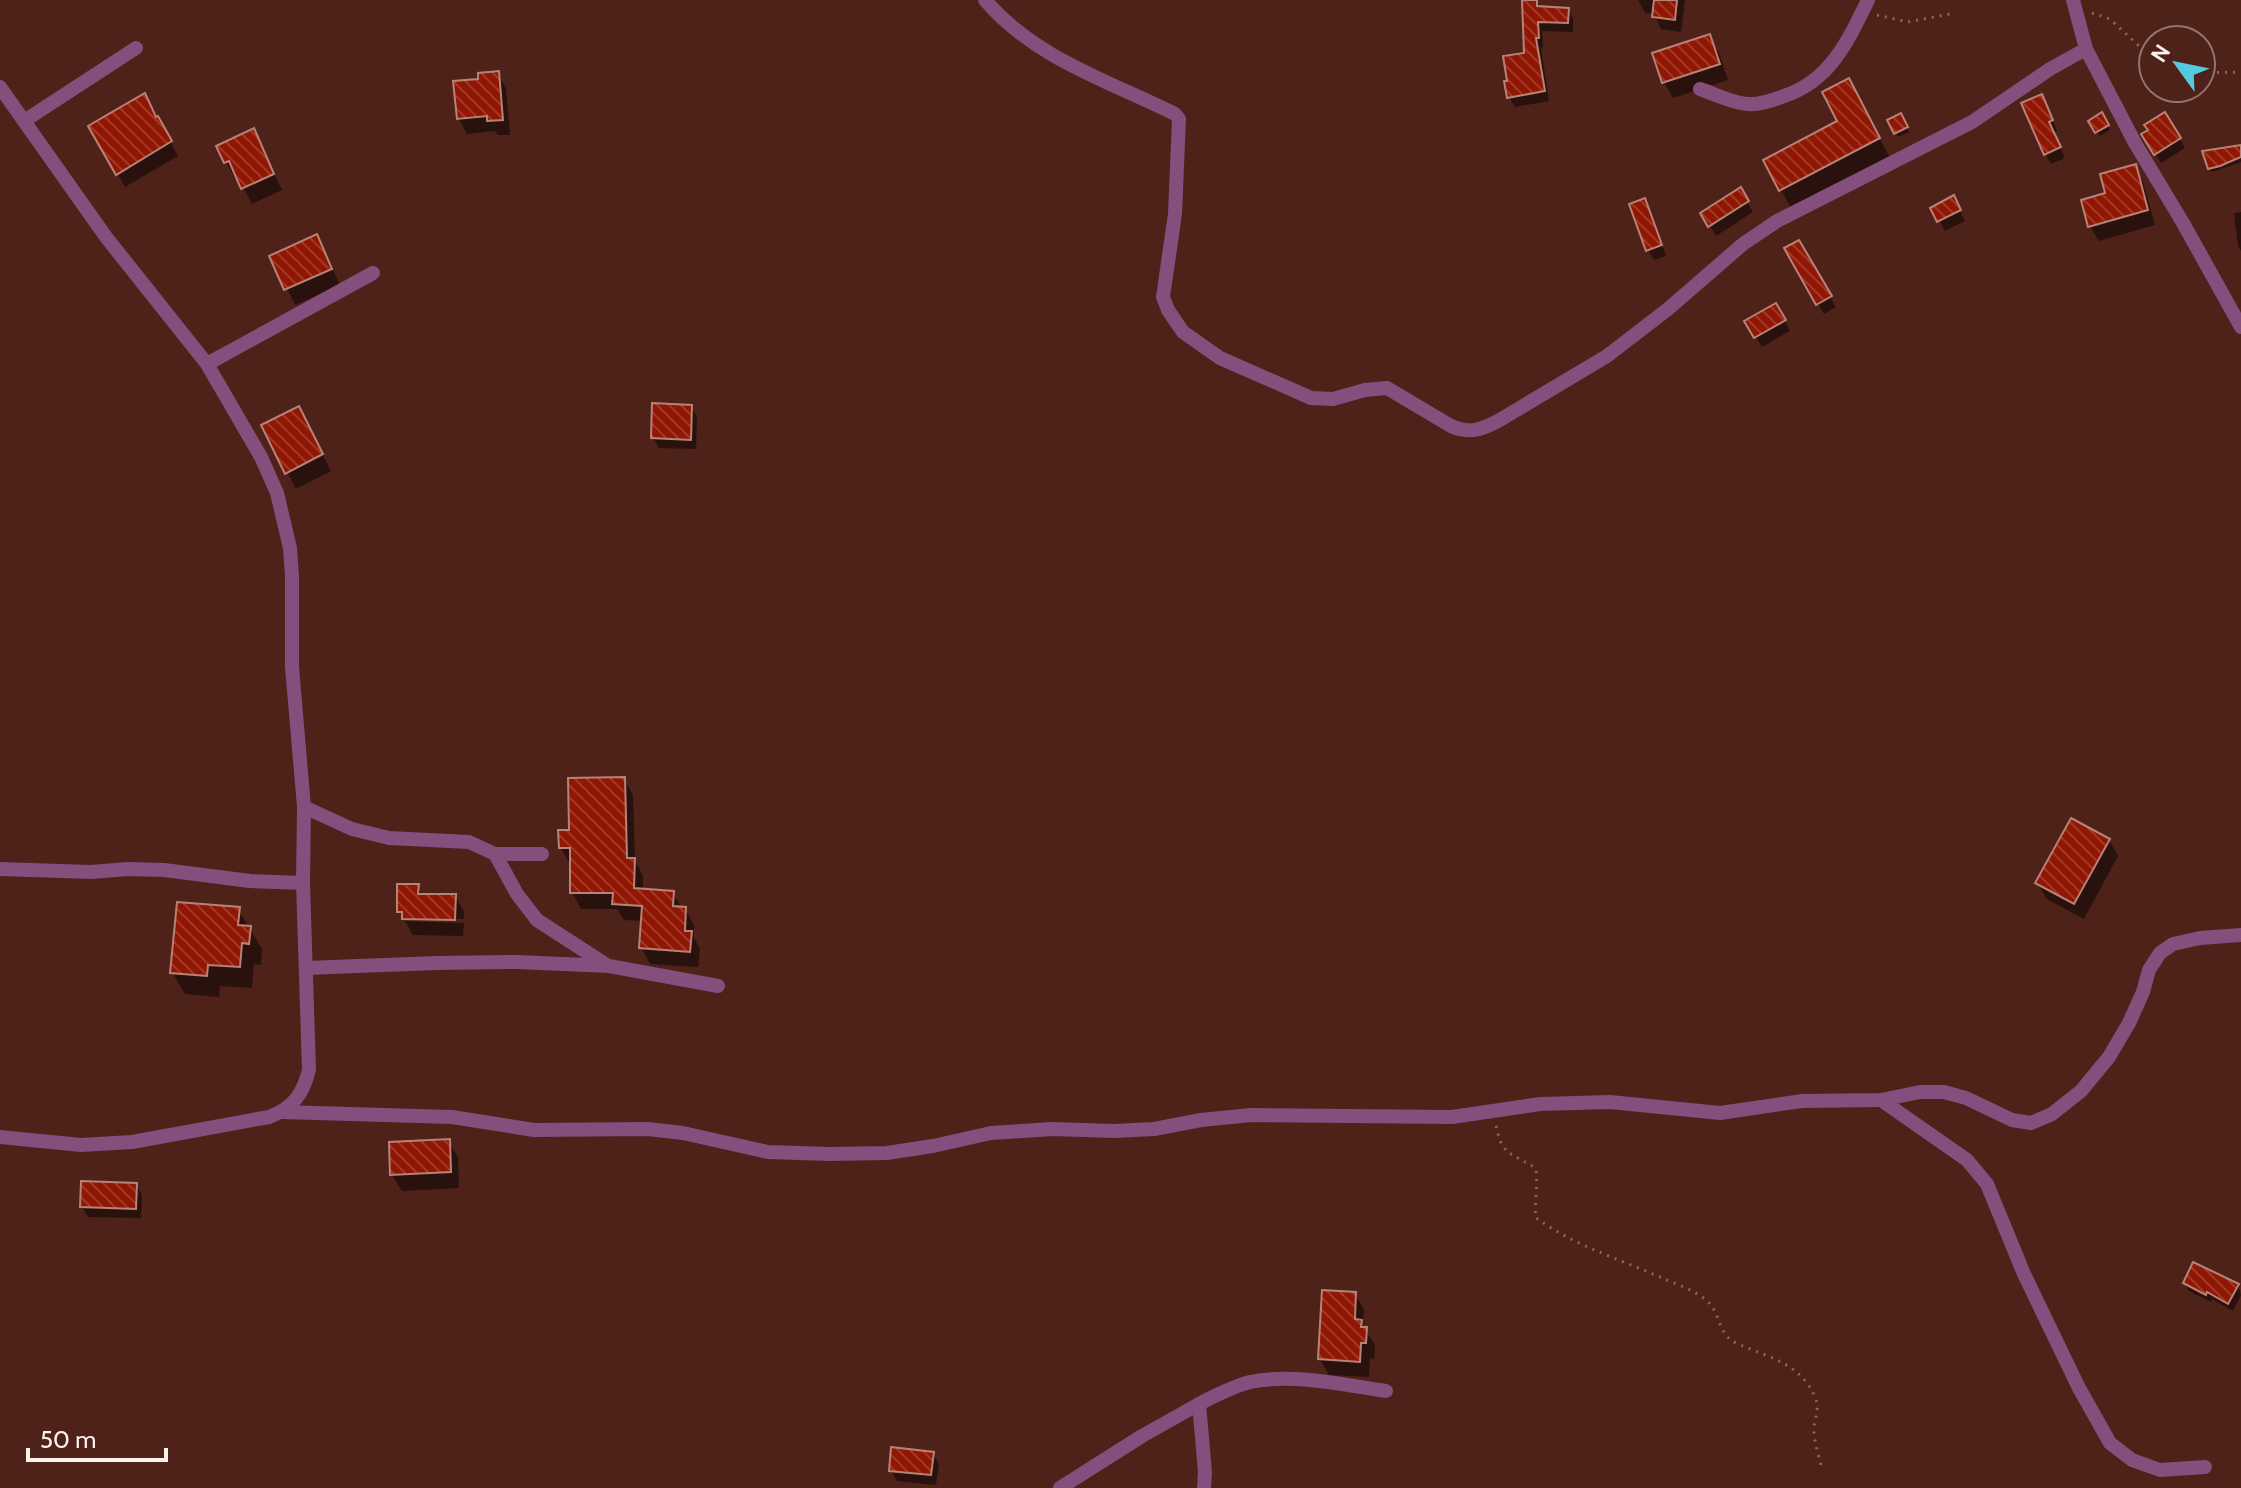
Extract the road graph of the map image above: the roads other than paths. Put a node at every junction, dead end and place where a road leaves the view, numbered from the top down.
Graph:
1 (985, 0) edge
2 (2075, 4) edge
3 (1865, 6) edge
4 (136, 48) dead end
5 (2086, 49) junction
6 (0, 87) edge
7 (1700, 89) dead end
8 (24, 121) junction
9 (373, 273) dead end
10 (2241, 327) edge
11 (207, 364) junction
12 (304, 807) junction
13 (495, 854) junction
14 (542, 854) dead end
15 (0, 869) edge
16 (303, 883) junction
17 (2241, 935) edge
18 (609, 966) junction
19 (306, 968) junction
20 (718, 986) dead end
21 (1881, 1100) junction
22 (282, 1112) junction
23 (0, 1137) edge
24 (1386, 1391) dead end
25 (1199, 1404) junction
26 (2205, 1467) dead end
27 (1060, 1488) edge
28 (1204, 1488) edge

1 - 5 street
2 - 5 street
3 - 7 street
4 - 8 street
5 - 10 street
6 - 8 street
8 - 11 street
9 - 11 street
11 - 12 street
12 - 13 street
12 - 16 street
13 - 14 street
13 - 18 street
15 - 16 street
16 - 19 street
17 - 21 street
18 - 19 street
18 - 20 street
19 - 22 street
21 - 22 street
21 - 26 street
22 - 23 street
24 - 25 street
25 - 27 street
25 - 28 street

